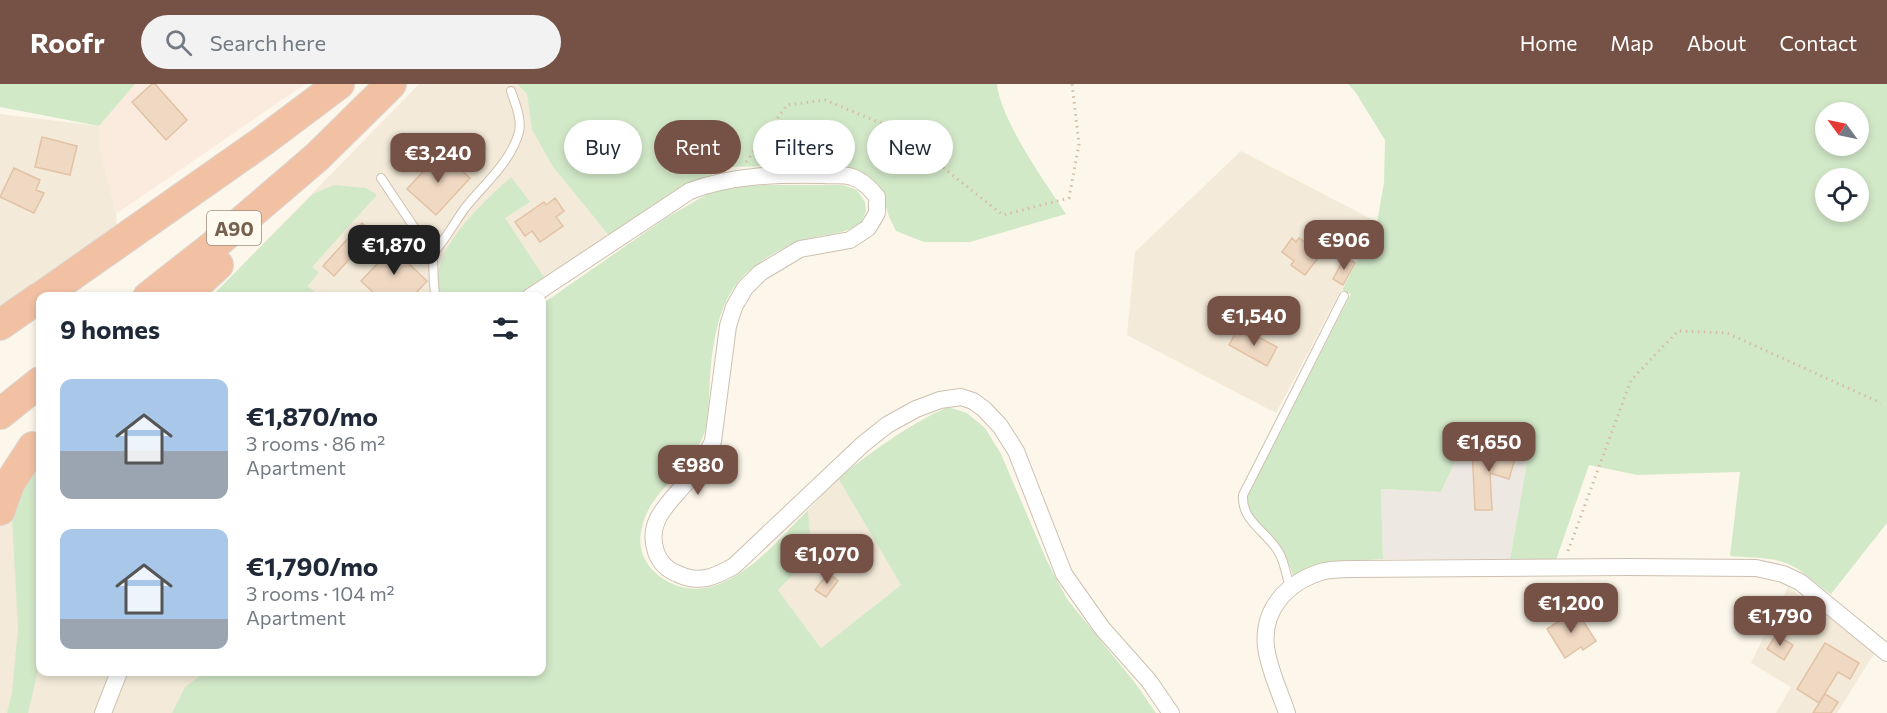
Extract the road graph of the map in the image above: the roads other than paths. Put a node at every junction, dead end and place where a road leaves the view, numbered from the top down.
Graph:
1 (339, 84) edge
2 (391, 84) edge
3 (511, 91) dead end
4 (317, 157) junction
5 (381, 178) dead end
6 (432, 254) junction
7 (48, 292) edge
8 (154, 292) edge
9 (188, 292) edge
10 (435, 292) edge
11 (538, 292) edge
12 (1344, 296) dead end
13 (36, 300) edge
14 (0, 325) edge
15 (36, 385) edge
16 (0, 414) edge
17 (36, 444) edge
18 (36, 444) edge
19 (0, 478) edge
20 (0, 510) edge
21 (1290, 588) junction
22 (1887, 653) edge
23 (117, 676) edge
24 (103, 713) edge
25 (1171, 713) edge
26 (1287, 713) edge

1 - 7 highway
2 - 4 highway, Α90
3 - 6 lane
4 - 8 highway, Α90
4 - 9 highway
5 - 6 lane
6 - 10 lane
11 - 25 street
12 - 21 lane
13 - 14 highway
15 - 16 highway
17 - 19 highway
18 - 20 highway
21 - 22 street
21 - 26 street
23 - 24 street

